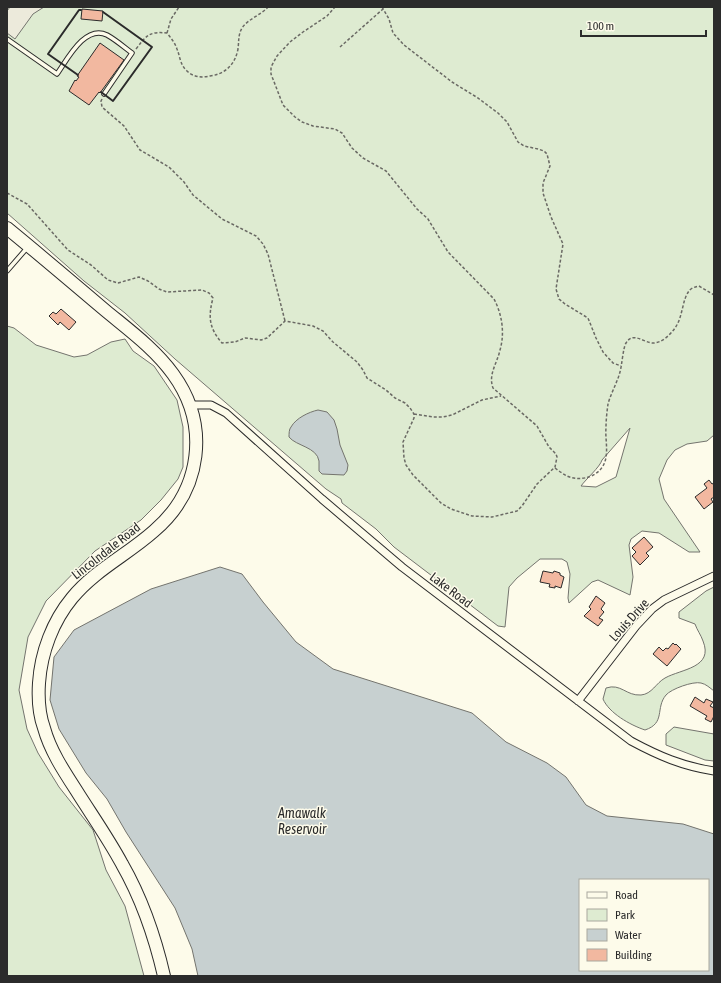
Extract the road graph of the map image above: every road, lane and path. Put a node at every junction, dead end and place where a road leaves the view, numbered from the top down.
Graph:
1 (179, 7) edge
2 (268, 7) edge
3 (335, 7) edge
4 (383, 8) edge
5 (167, 33) junction
6 (7, 39) edge
7 (340, 47) dead end
8 (132, 53) junction
9 (104, 94) joint
10 (7, 193) edge
11 (7, 228) edge
12 (29, 246) junction
13 (7, 271) edge
14 (714, 295) edge
15 (285, 321) junction
16 (621, 366) junction
17 (501, 396) junction
18 (190, 405) junction
19 (414, 414) junction
20 (554, 467) junction
21 (714, 576) edge
22 (578, 701) junction
23 (714, 771) edge
24 (164, 976) edge

1 - 5 path
2 - 5 path
3 - 17 path
4 - 7 path
4 - 16 path
5 - 8 path
6 - 8 lane
8 - 9 lane
9 - 15 path
10 - 15 path
11 - 12 main road, Lincolndale Road
12 - 13 lane
12 - 18 main road, Lincolndale Road
14 - 16 path
15 - 19 path
16 - 20 path
17 - 19 path
17 - 20 path
18 - 22 street, Lake Road
18 - 24 main road, Lincolndale Road
19 - 20 path
21 - 22 street, Louis Drive
22 - 23 street, Lake Road

